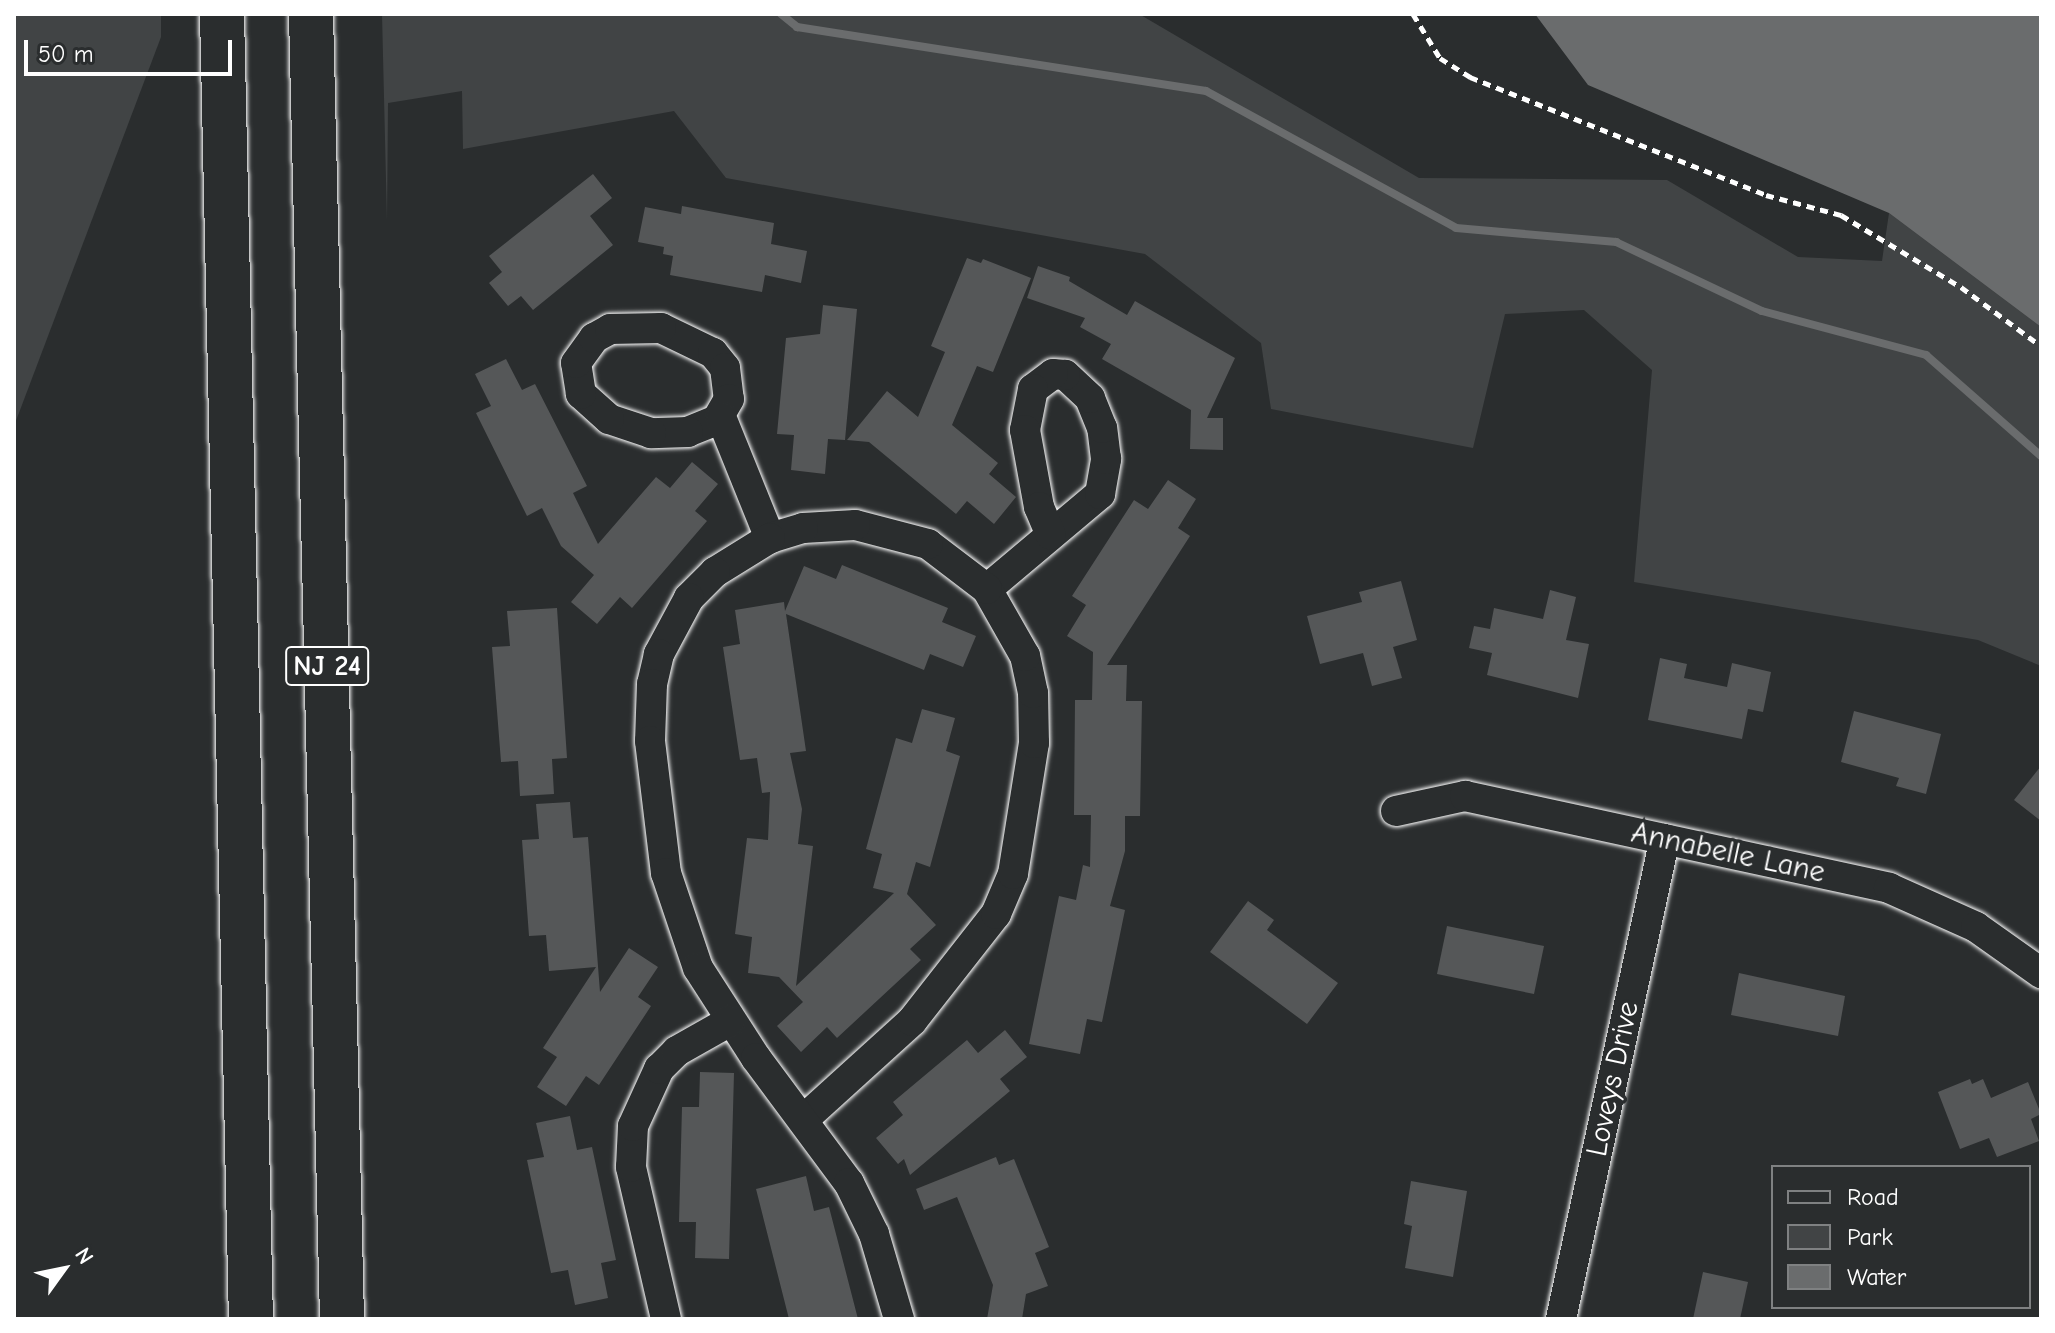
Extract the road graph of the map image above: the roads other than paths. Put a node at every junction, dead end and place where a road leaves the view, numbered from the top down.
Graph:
1 (222, 14) edge
2 (311, 14) edge
3 (721, 417) junction
4 (1051, 535) junction
5 (770, 538) junction
6 (987, 589) junction
7 (1396, 811) dead end
8 (1665, 839) junction
9 (2041, 973) edge
10 (730, 1021) junction
11 (804, 1119) junction
12 (251, 1319) edge
13 (342, 1319) edge
14 (666, 1319) edge
15 (899, 1319) edge
16 (1561, 1319) edge

1 - 12 highway
2 - 13 highway, NJ 24
3 - 3 street
3 - 5 street
4 - 4 street
4 - 6 street
5 - 6 street
5 - 10 street
6 - 11 street
7 - 8 street, Annabelle Lane
8 - 9 street, Annabelle Lane
8 - 16 street, Loveys Drive
10 - 11 street
10 - 14 street
11 - 15 street

